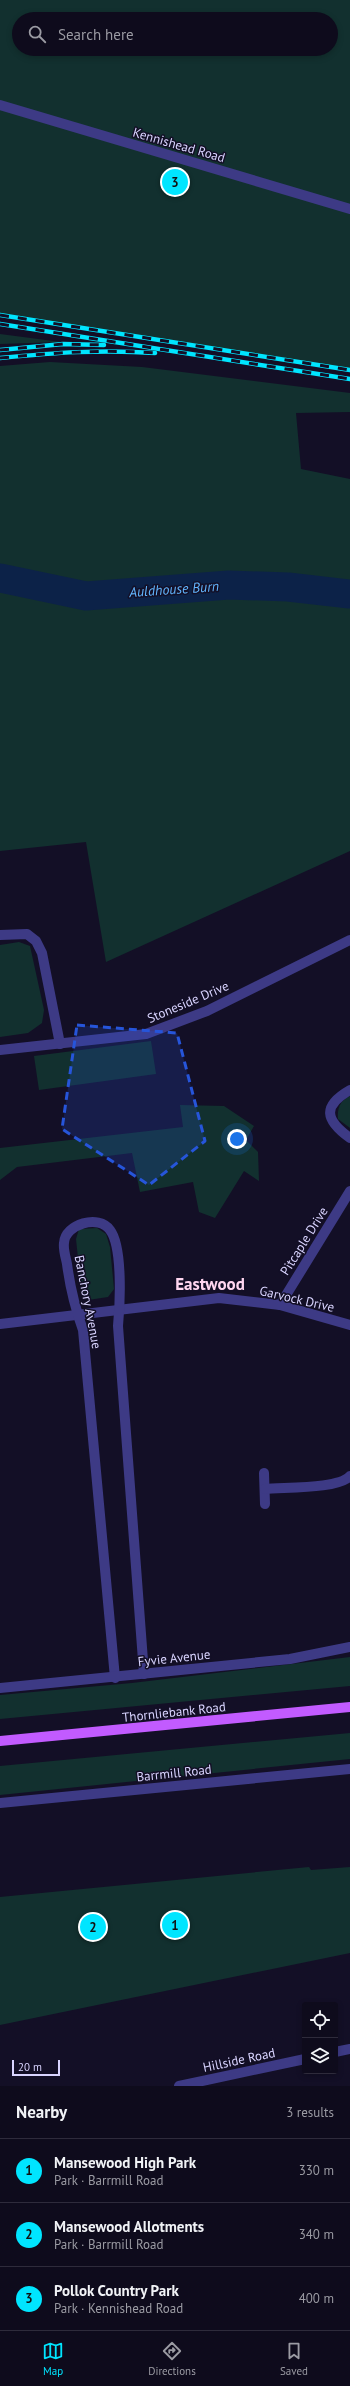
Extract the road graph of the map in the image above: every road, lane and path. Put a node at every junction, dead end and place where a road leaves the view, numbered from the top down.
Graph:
1 (0, 105) edge
2 (350, 209) edge
3 (0, 935) edge
4 (350, 940) edge
5 (60, 1044) junction
6 (0, 1050) edge
7 (350, 1090) edge
8 (350, 1138) edge
9 (350, 1191) edge
10 (280, 1305) junction
11 (120, 1308) junction
12 (77, 1314) junction
13 (0, 1324) edge
14 (350, 1325) edge
15 (264, 1473) dead end
16 (350, 1476) edge
17 (265, 1489) junction
18 (265, 1504) dead end
19 (350, 1647) edge
20 (144, 1674) junction
21 (115, 1678) junction
22 (0, 1688) edge
23 (350, 1707) edge
24 (0, 1742) edge
25 (350, 1769) edge
26 (0, 1803) edge
27 (350, 2049) edge
28 (338, 2051) edge
29 (302, 2060) edge
30 (181, 2086) edge

1 - 2 street, Kennishead Road
3 - 5 street
4 - 5 street, Stoneside Drive
5 - 6 street, Stoneside Drive
7 - 8 street
9 - 10 street, Pitcaple Drive
10 - 11 street, Garvock Drive
10 - 14 street, Garvock Drive
11 - 12 street, Garvock Drive
11 - 12 street, Banchory Avenue
11 - 20 street, Banchory Avenue
12 - 13 street, Garvock Drive
12 - 21 street, Banchory Avenue
15 - 17 street
16 - 17 street
17 - 18 street
19 - 20 street, Fyvie Avenue
20 - 21 street, Fyvie Avenue
21 - 22 street, Fyvie Avenue
23 - 24 main road, Thornliebank Road
25 - 26 street, Barrmill Road
27 - 28 street
29 - 30 street, Hillside Road

